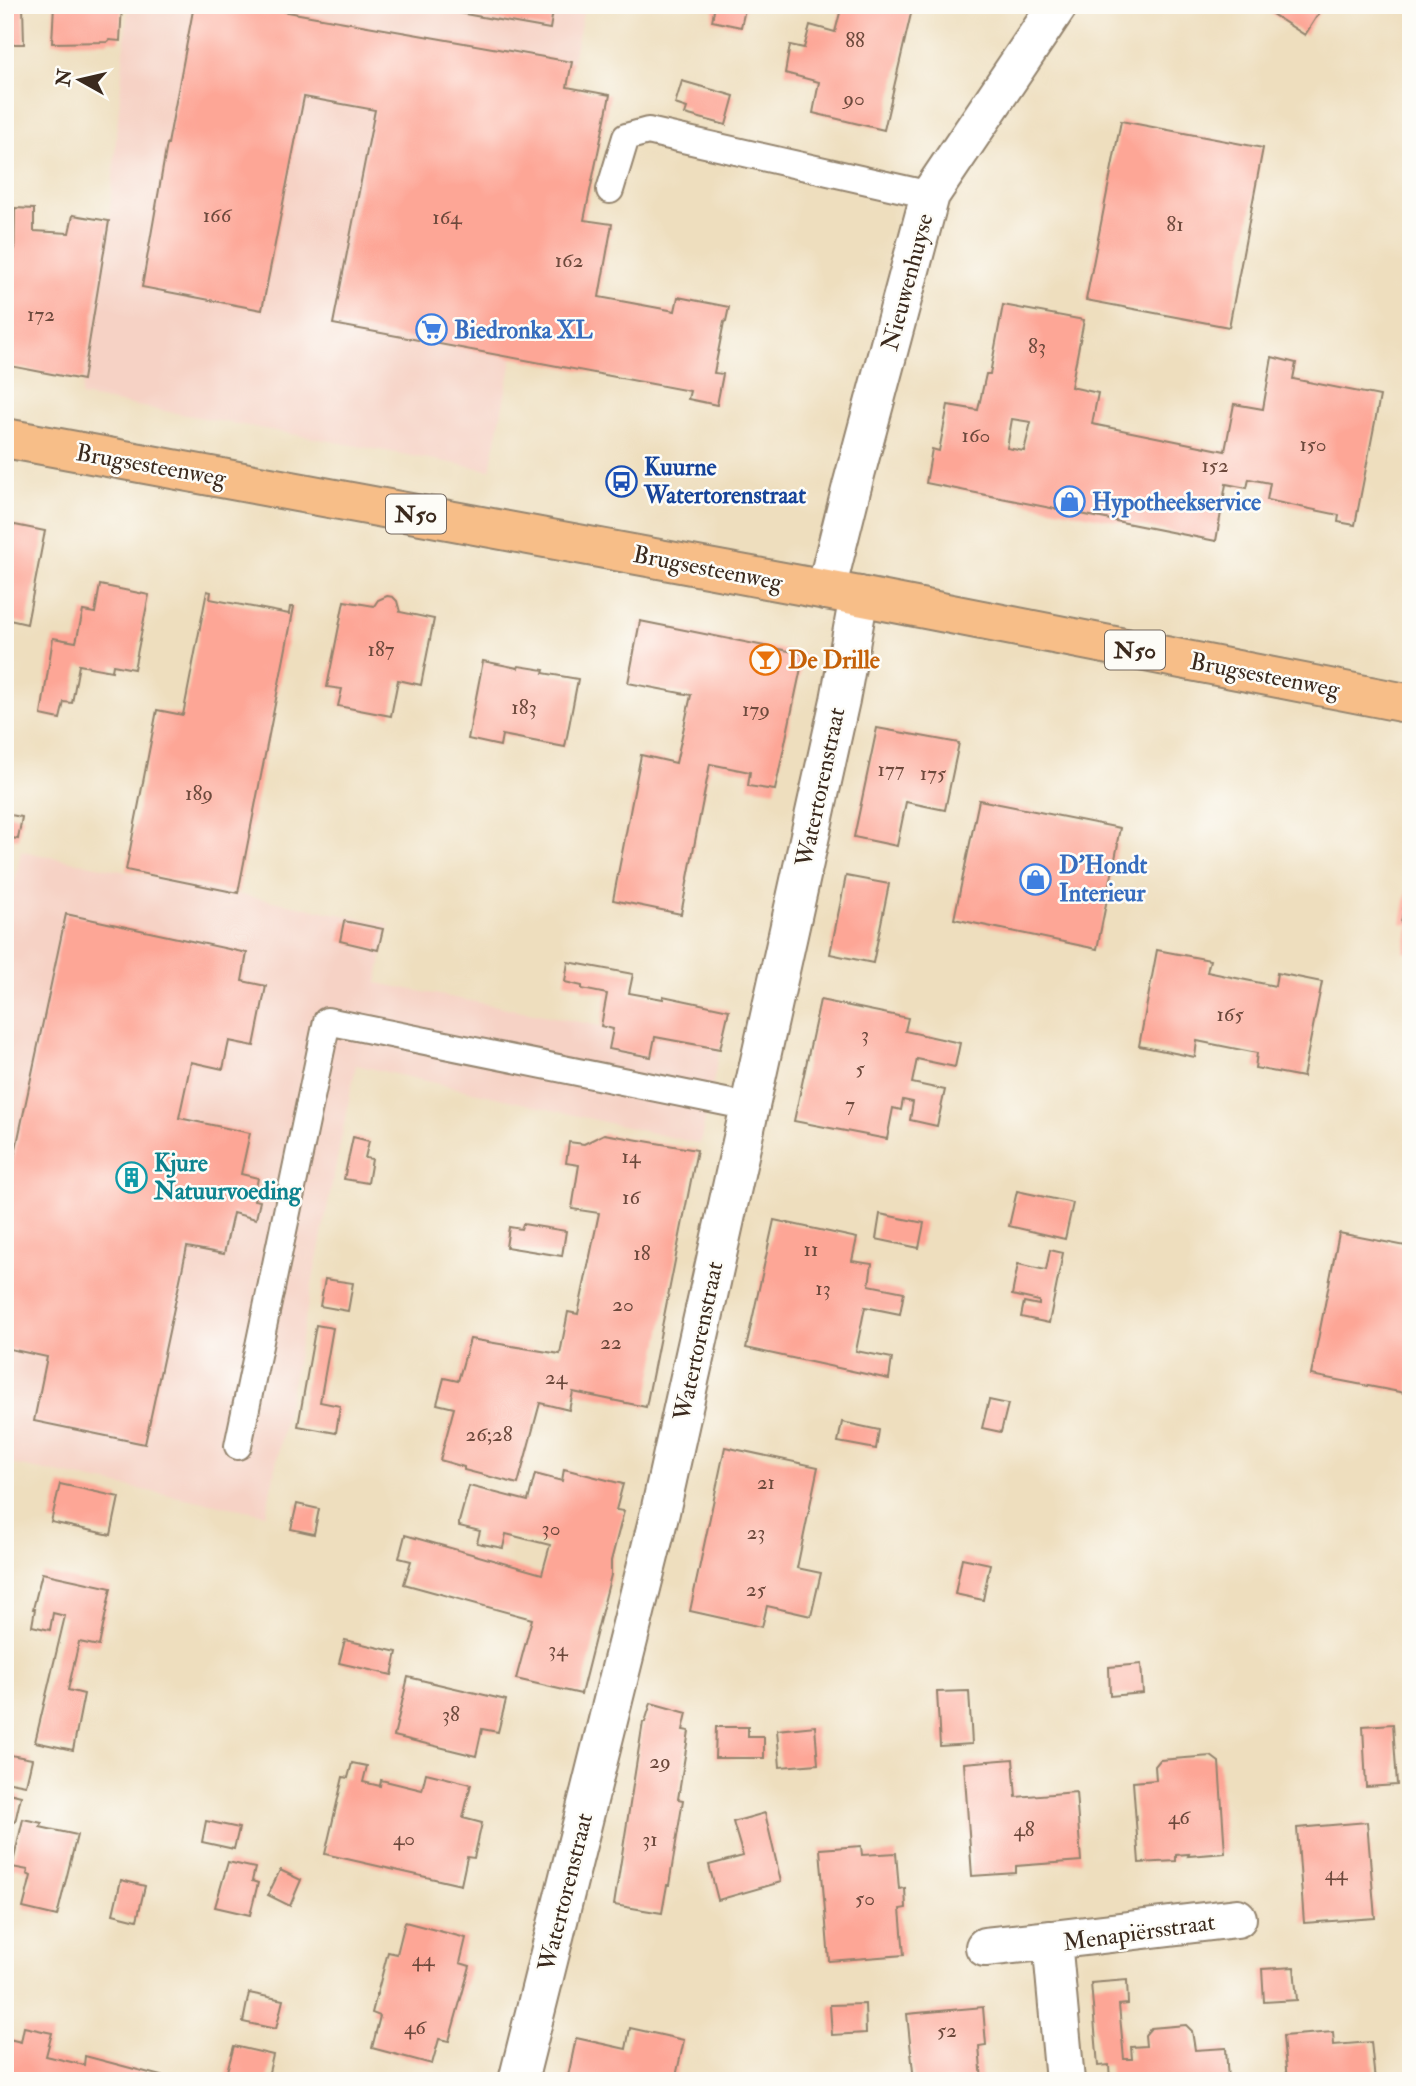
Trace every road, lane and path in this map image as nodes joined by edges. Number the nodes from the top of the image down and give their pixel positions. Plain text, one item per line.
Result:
1 (1058, 5) edge
2 (610, 190) dead end
3 (930, 195) junction
4 (5, 438) edge
5 (843, 593) junction
6 (1411, 704) edge
7 (750, 1107) junction
8 (238, 1446) dead end
9 (1237, 1918) dead end
10 (1052, 1940) junction
11 (985, 1947) dead end
12 (518, 2081) edge
13 (1065, 2081) edge

1 - 3 street, Nieuwenhuyse
2 - 3 lane
3 - 5 street, Nieuwenhuyse
4 - 5 main road, Brugsesteenweg / N50
5 - 6 main road, Brugsesteenweg / N50
5 - 7 street, Watertorenstraat
7 - 8 lane
7 - 12 street, Watertorenstraat
9 - 10 street, Menapiërsstraat
10 - 11 street
10 - 13 street, Menapiërsstraat

